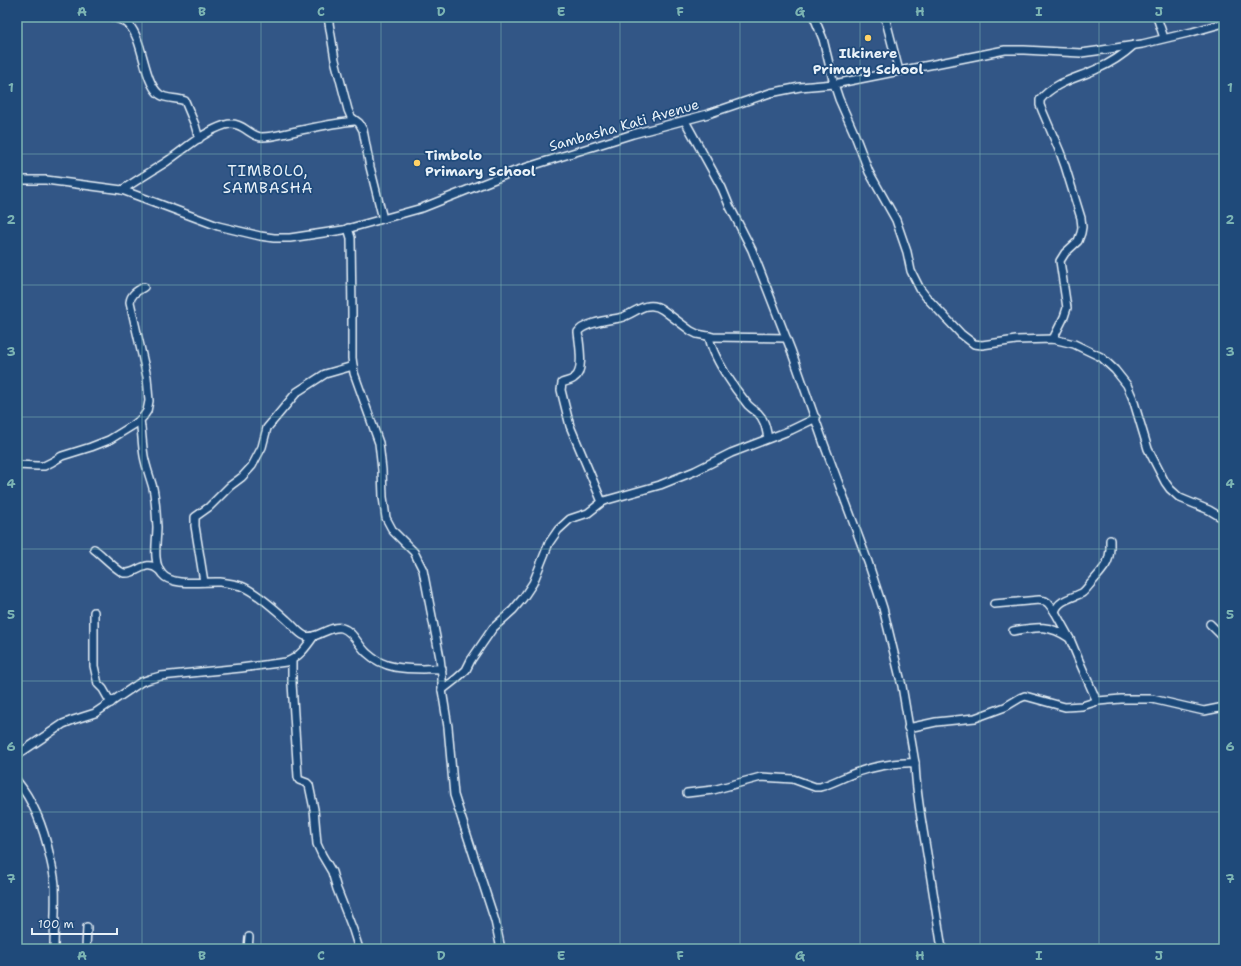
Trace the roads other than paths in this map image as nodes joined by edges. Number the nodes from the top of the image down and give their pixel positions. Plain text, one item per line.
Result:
1 (113, 17) edge
2 (328, 17) edge
3 (814, 17) edge
4 (885, 17) edge
5 (1157, 17) edge
6 (1224, 23) edge
7 (1164, 38) junction
8 (1134, 45) junction
9 (899, 71) junction
10 (834, 84) junction
11 (354, 120) junction
12 (685, 121) junction
13 (199, 139) junction
14 (17, 180) edge
15 (122, 190) junction
16 (383, 220) junction
17 (348, 228) junction
18 (144, 287) dead end
19 (708, 336) junction
20 (786, 338) junction
21 (1053, 339) junction
22 (353, 366) junction
23 (816, 418) junction
24 (140, 420) junction
25 (768, 438) junction
26 (17, 465) edge
27 (602, 502) junction
28 (1222, 514) edge
29 (1110, 540) dead end
30 (94, 548) dead end
31 (159, 570) junction
32 (204, 582) junction
33 (994, 604) dead end
34 (94, 612) dead end
35 (1054, 612) junction
36 (1210, 624) dead end
37 (1013, 632) dead end
38 (314, 636) junction
39 (1224, 638) edge
40 (1070, 640) junction
41 (292, 660) junction
42 (442, 668) junction
43 (442, 690) junction
44 (1098, 701) junction
45 (111, 703) junction
46 (1224, 707) edge
47 (908, 728) junction
48 (17, 755) edge
49 (914, 763) junction
50 (18, 786) edge
51 (687, 793) dead end
52 (87, 927) dead end
53 (249, 937) dead end
54 (54, 949) edge
55 (86, 949) edge
56 (248, 949) edge
57 (359, 949) edge
58 (501, 949) edge
59 (942, 949) edge

1 - 13 street
2 - 11 street
3 - 10 street
4 - 9 street
5 - 7 street
6 - 7 street, Sambasha Kati Avenue
7 - 8 street, Sambasha Kati Avenue
8 - 9 street, Sambasha Kati Avenue
8 - 21 street
9 - 10 street, Sambasha Kati Avenue
10 - 12 street, Sambasha Kati Avenue
10 - 21 street
11 - 13 street
11 - 16 street
12 - 16 street, Sambasha Kati Avenue
12 - 20 street
13 - 15 street
14 - 15 street, Sambasha Kati Avenue
15 - 17 street, Sambasha Kati Avenue
16 - 17 street, Sambasha Kati Avenue
17 - 22 street
18 - 24 street
19 - 20 street
19 - 25 street
19 - 27 street
20 - 23 street
21 - 28 street
22 - 32 street
22 - 42 street
23 - 25 street
23 - 47 street
24 - 26 street
24 - 31 street
25 - 27 street
27 - 43 street
29 - 35 street
30 - 31 street
31 - 32 street
32 - 38 street
33 - 35 street
34 - 45 street
35 - 40 street
36 - 39 street
37 - 40 street
38 - 41 street
38 - 42 street
40 - 44 street
41 - 45 street
41 - 57 street
42 - 43 street
43 - 58 street
44 - 46 street
44 - 47 street
45 - 48 street
47 - 49 street
49 - 51 street
49 - 59 street
50 - 54 street
52 - 55 street
53 - 56 street

